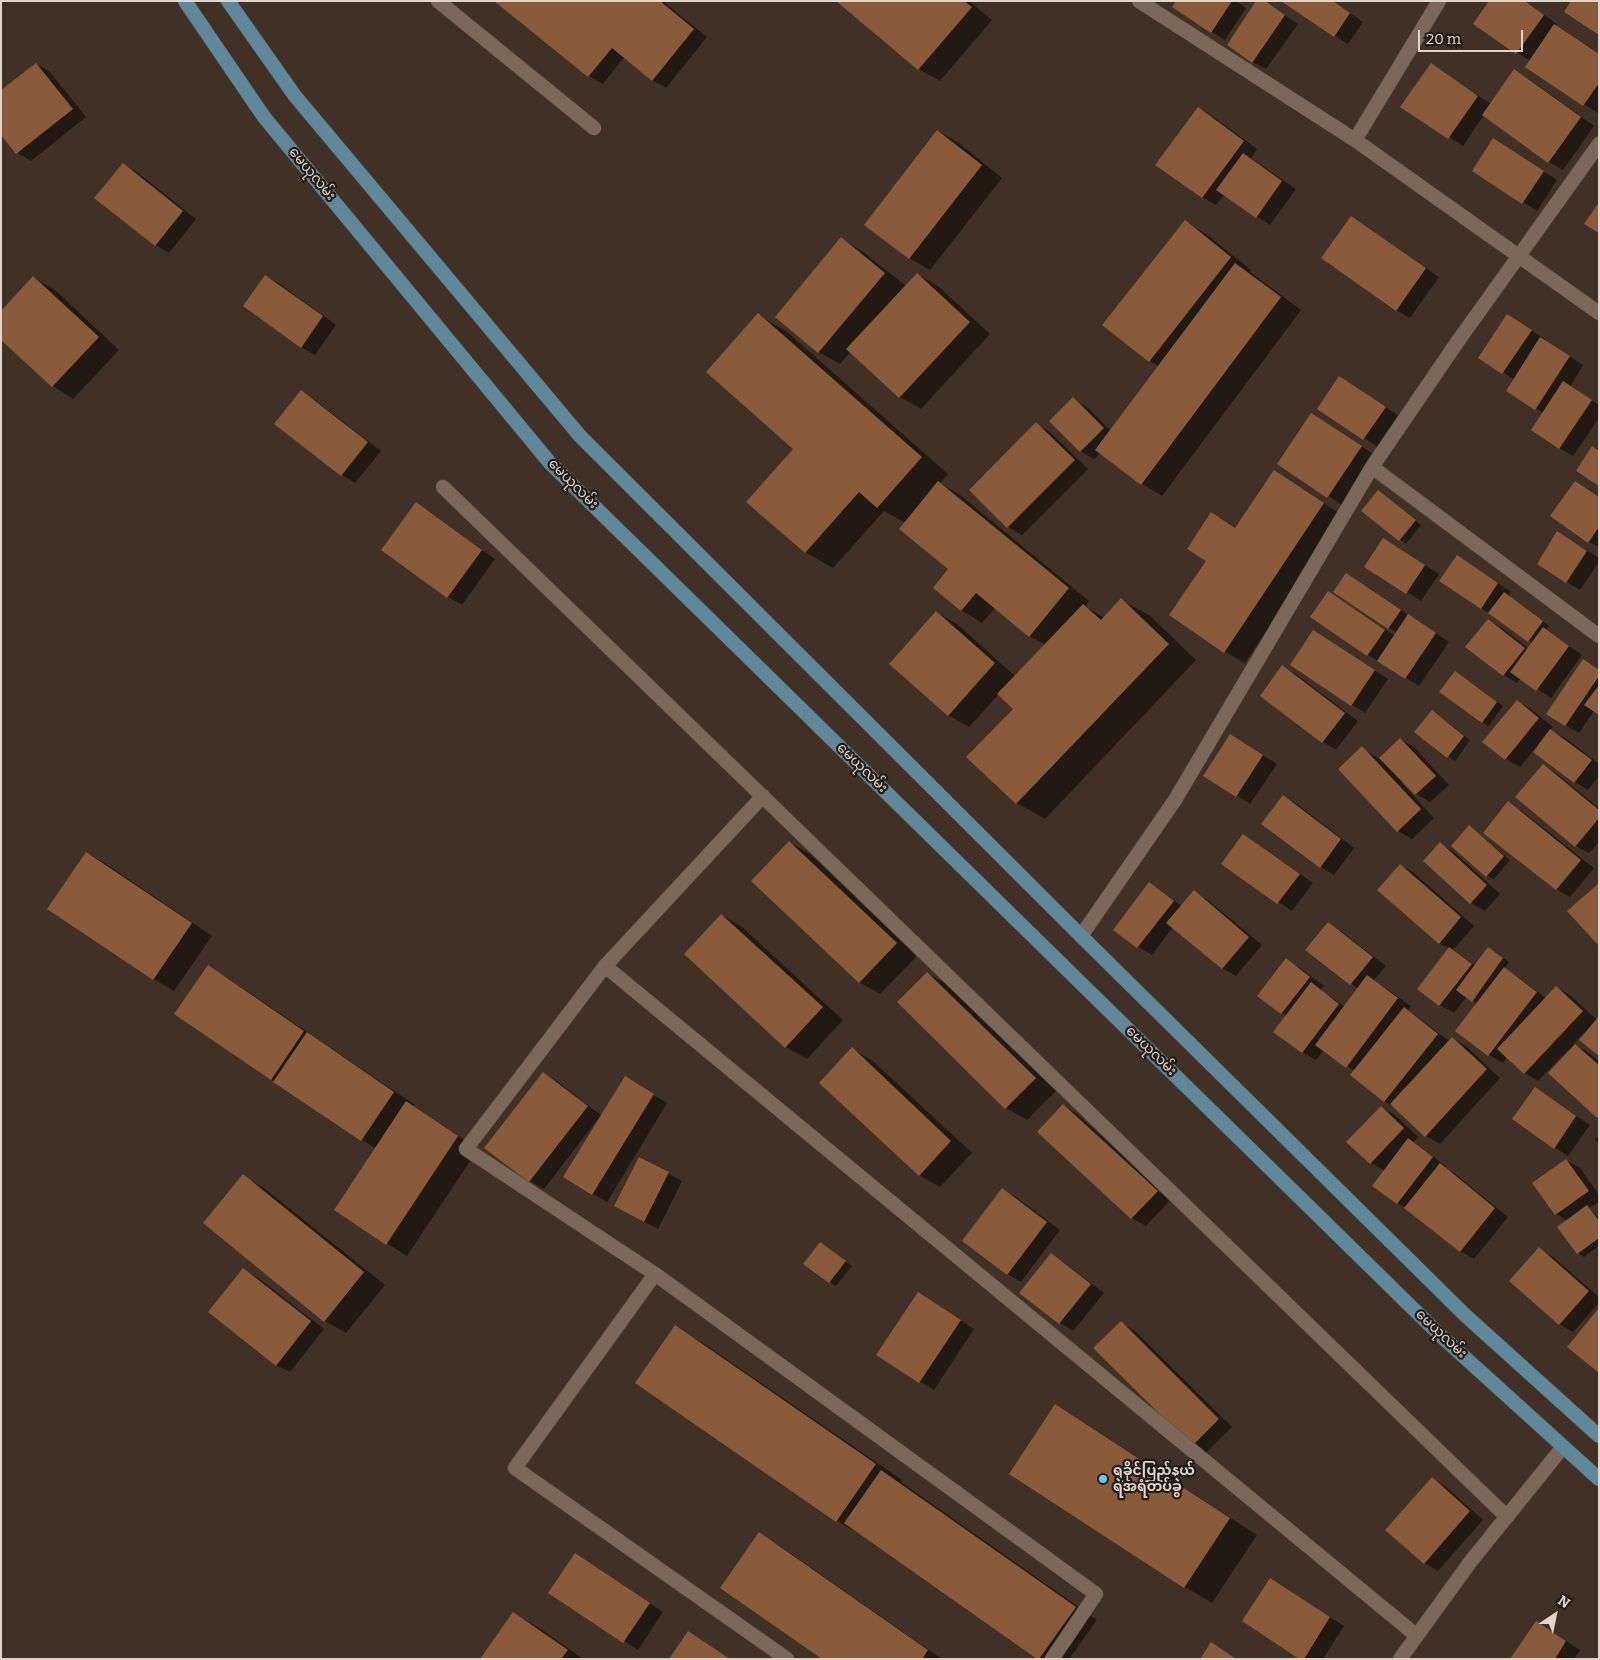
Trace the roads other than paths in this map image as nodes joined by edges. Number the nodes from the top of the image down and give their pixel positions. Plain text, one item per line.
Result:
1 (185, 1) edge
2 (228, 1) edge
3 (438, 1) edge
4 (1139, 1) edge
5 (1439, 1) edge
6 (594, 128) dead end
7 (1354, 140) junction
8 (1599, 144) edge
9 (1519, 256) junction
10 (1599, 313) edge
11 (1372, 467) junction
12 (443, 487) dead end
13 (1599, 636) edge
14 (763, 796) junction
15 (1081, 936) junction
16 (605, 966) junction
17 (655, 1274) junction
18 (1599, 1436) edge
19 (1563, 1447) junction
20 (1599, 1479) edge
21 (1507, 1517) junction
22 (1417, 1636) junction
23 (787, 1659) edge
24 (1052, 1659) edge
25 (1400, 1659) edge

1 - 19 main road, မေယုလမ်း
2 - 15 main road
3 - 6 street
4 - 7 street
5 - 7 street
7 - 9 street
8 - 9 street
9 - 10 street
9 - 11 street
11 - 13 street
11 - 15 street
12 - 14 street
14 - 16 street
14 - 21 street
15 - 18 main road
16 - 17 street
16 - 22 street
17 - 23 street
17 - 24 street
19 - 20 main road, မေယုလမ်း
19 - 21 street
21 - 22 street
22 - 25 street

